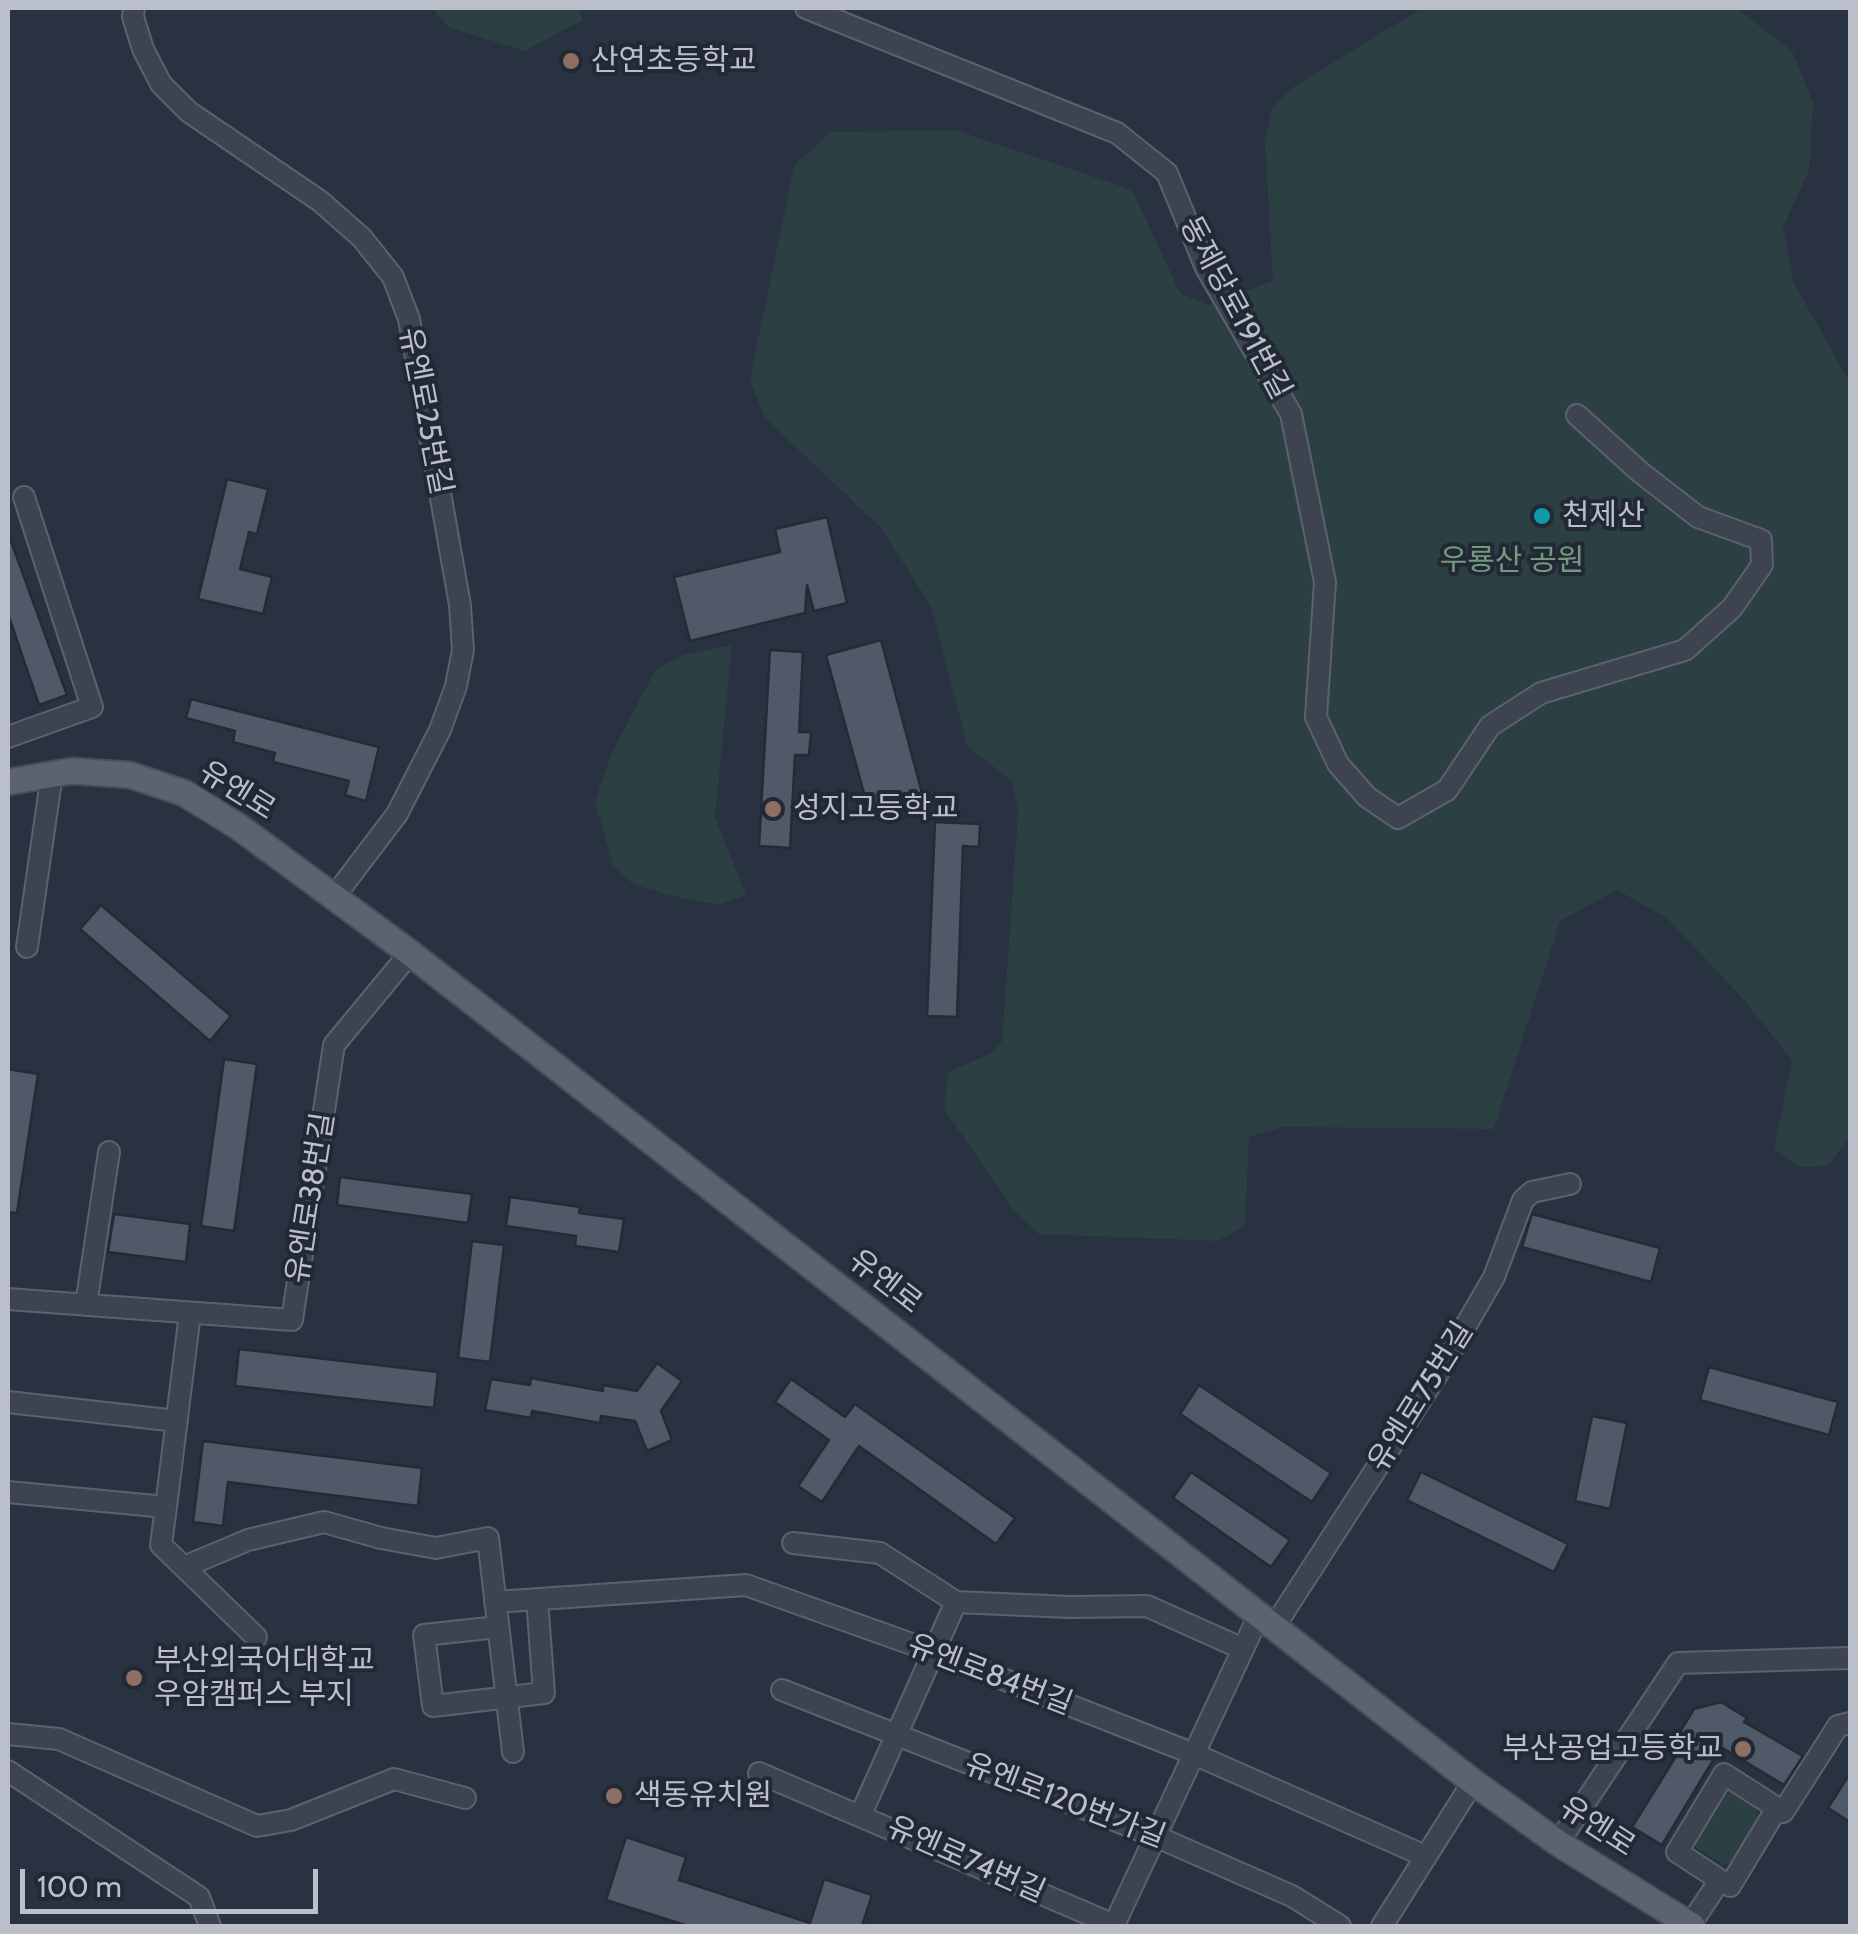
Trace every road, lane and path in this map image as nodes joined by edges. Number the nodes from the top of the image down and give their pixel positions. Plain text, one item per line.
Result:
1 (134, 8) edge
2 (806, 8) edge
3 (1577, 414) dead end
4 (24, 497) dead end
5 (8, 737) edge
6 (52, 774) junction
7 (8, 782) edge
8 (334, 896) junction
9 (28, 947) dead end
10 (410, 953) junction
11 (109, 1152) dead end
12 (1570, 1184) dead end
13 (8, 1298) edge
14 (86, 1305) junction
15 (190, 1314) junction
16 (8, 1402) edge
17 (176, 1421) junction
18 (8, 1492) edge
19 (166, 1507) junction
20 (793, 1543) dead end
21 (184, 1567) junction
22 (537, 1599) junction
23 (495, 1602) junction
24 (956, 1602) junction
25 (1266, 1621) junction
26 (498, 1627) junction
27 (256, 1636) dead end
28 (1243, 1649) junction
29 (934, 1652) junction
30 (1850, 1658) edge
31 (782, 1690) dead end
32 (507, 1698) junction
33 (1850, 1724) edge
34 (8, 1734) edge
35 (896, 1735) junction
36 (512, 1752) dead end
37 (1194, 1754) junction
38 (8, 1771) edge
39 (759, 1772) dead end
40 (1473, 1782) junction
41 (465, 1798) dead end
42 (1778, 1808) junction
43 (861, 1814) junction
44 (1156, 1836) junction
45 (1558, 1842) junction
46 (1425, 1856) junction
47 (1720, 1880) junction
48 (210, 1926) edge
49 (1340, 1926) edge
50 (1382, 1926) edge
51 (1691, 1926) edge

1 - 8 street, 유엔로25번길
2 - 3 street, 동제당로191번길
4 - 5 street
6 - 7 main road, 유엔로
6 - 8 main road, 유엔로
6 - 9 street
8 - 10 main road, 유엔로
10 - 15 street, 유엔로38번길
10 - 25 main road, 유엔로
11 - 14 street
12 - 25 street, 유엔로75번길
13 - 14 street
14 - 15 street
15 - 17 street
16 - 17 street
17 - 19 street
18 - 19 street
19 - 21 street
20 - 24 street
21 - 23 street
21 - 27 street
22 - 23 street, 유엔로84번길
22 - 29 street, 유엔로84번길
22 - 32 street
23 - 26 street
24 - 28 street
24 - 29 street
25 - 28 street, 유엔로74번길
25 - 40 main road, 유엔로
26 - 32 street
26 - 32 street
28 - 37 street, 유엔로74번길
29 - 35 street
29 - 37 street, 유엔로84번길
30 - 45 street
31 - 35 street, 유엔로120번가길
32 - 36 street
33 - 42 street
34 - 41 street
35 - 43 street
35 - 44 street, 유엔로120번가길
37 - 44 street, 유엔로74번길
37 - 46 street, 유엔로84번길
38 - 48 street
39 - 43 street, 유엔로74번길
40 - 45 main road, 유엔로
40 - 46 street
42 - 47 street
42 - 47 street
43 - 44 street, 유엔로74번길
44 - 49 street, 유엔로120번가길
45 - 51 main road, 유엔로
46 - 50 street
47 - 51 street

